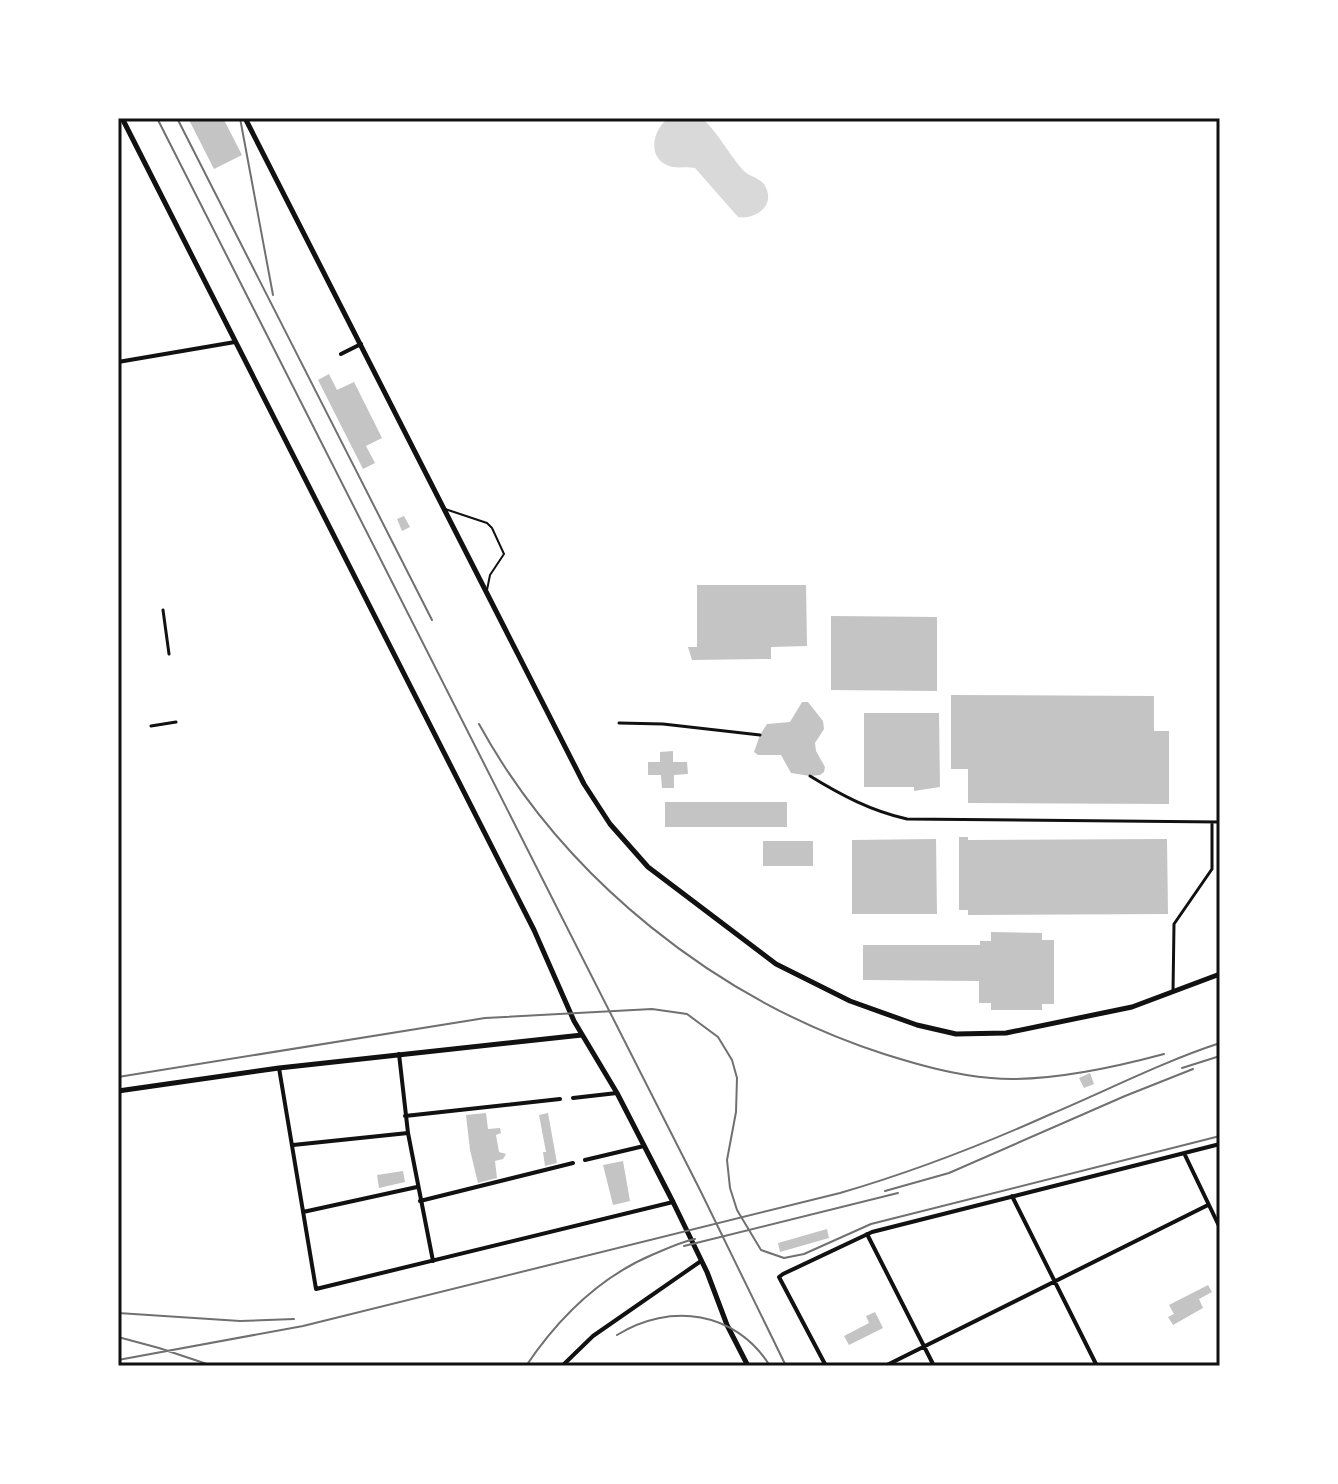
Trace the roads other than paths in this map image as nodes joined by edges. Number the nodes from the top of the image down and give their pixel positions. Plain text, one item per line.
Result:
1 (122, 118) edge
2 (245, 118) edge
3 (235, 342) junction
4 (361, 344) junction
5 (341, 354) dead end
6 (118, 362) edge
7 (444, 508) junction
8 (486, 592) junction
9 (163, 610) dead end
10 (169, 654) dead end
11 (176, 722) dead end
12 (619, 723) dead end
13 (151, 726) dead end
14 (760, 735) dead end
15 (810, 776) dead end
16 (1212, 822) junction
17 (1220, 822) edge
18 (1220, 974) edge
19 (1173, 992) junction
20 (582, 1035) junction
21 (399, 1054) junction
22 (279, 1068) junction
23 (118, 1091) edge
24 (617, 1093) junction
25 (573, 1098) dead end
26 (559, 1099) dead end
27 (405, 1116) junction
28 (408, 1133) junction
29 (1220, 1144) edge
30 (293, 1145) junction
31 (644, 1146) junction
32 (1184, 1153) junction
33 (585, 1160) dead end
34 (573, 1163) dead end
35 (417, 1187) junction
36 (1012, 1196) junction
37 (420, 1201) junction
38 (673, 1202) junction
39 (1208, 1205) junction
40 (303, 1212) junction
41 (1220, 1228) edge
42 (867, 1234) junction
43 (433, 1261) junction
44 (701, 1261) junction
45 (1054, 1282) junction
46 (924, 1347) junction
47 (562, 1366) edge
48 (748, 1366) edge
49 (826, 1366) edge
50 (885, 1366) edge
51 (934, 1366) edge
52 (1097, 1366) edge

1 - 3 street
2 - 4 street
3 - 6 street
3 - 20 street
4 - 5 street
4 - 7 street
7 - 8 street
7 - 8 lane
8 - 19 street
9 - 10 street
11 - 13 street
12 - 14 street
15 - 16 street
16 - 17 street
16 - 19 street
18 - 19 street
20 - 21 street
20 - 24 street
21 - 22 street
21 - 27 street
22 - 23 street
22 - 30 street
24 - 25 street
24 - 31 street
26 - 27 street
27 - 28 street
28 - 30 street
28 - 35 street
29 - 32 street
30 - 40 street
31 - 33 street
31 - 38 street
32 - 36 street
32 - 39 street
34 - 37 street
35 - 37 street
35 - 40 street
36 - 42 street
36 - 45 street
37 - 43 street
38 - 43 street
38 - 44 street
39 - 41 street
39 - 45 street
40 - 43 street
42 - 46 street
42 - 49 street
44 - 47 street
44 - 48 street
45 - 46 street
45 - 52 street
46 - 50 street
46 - 51 street

